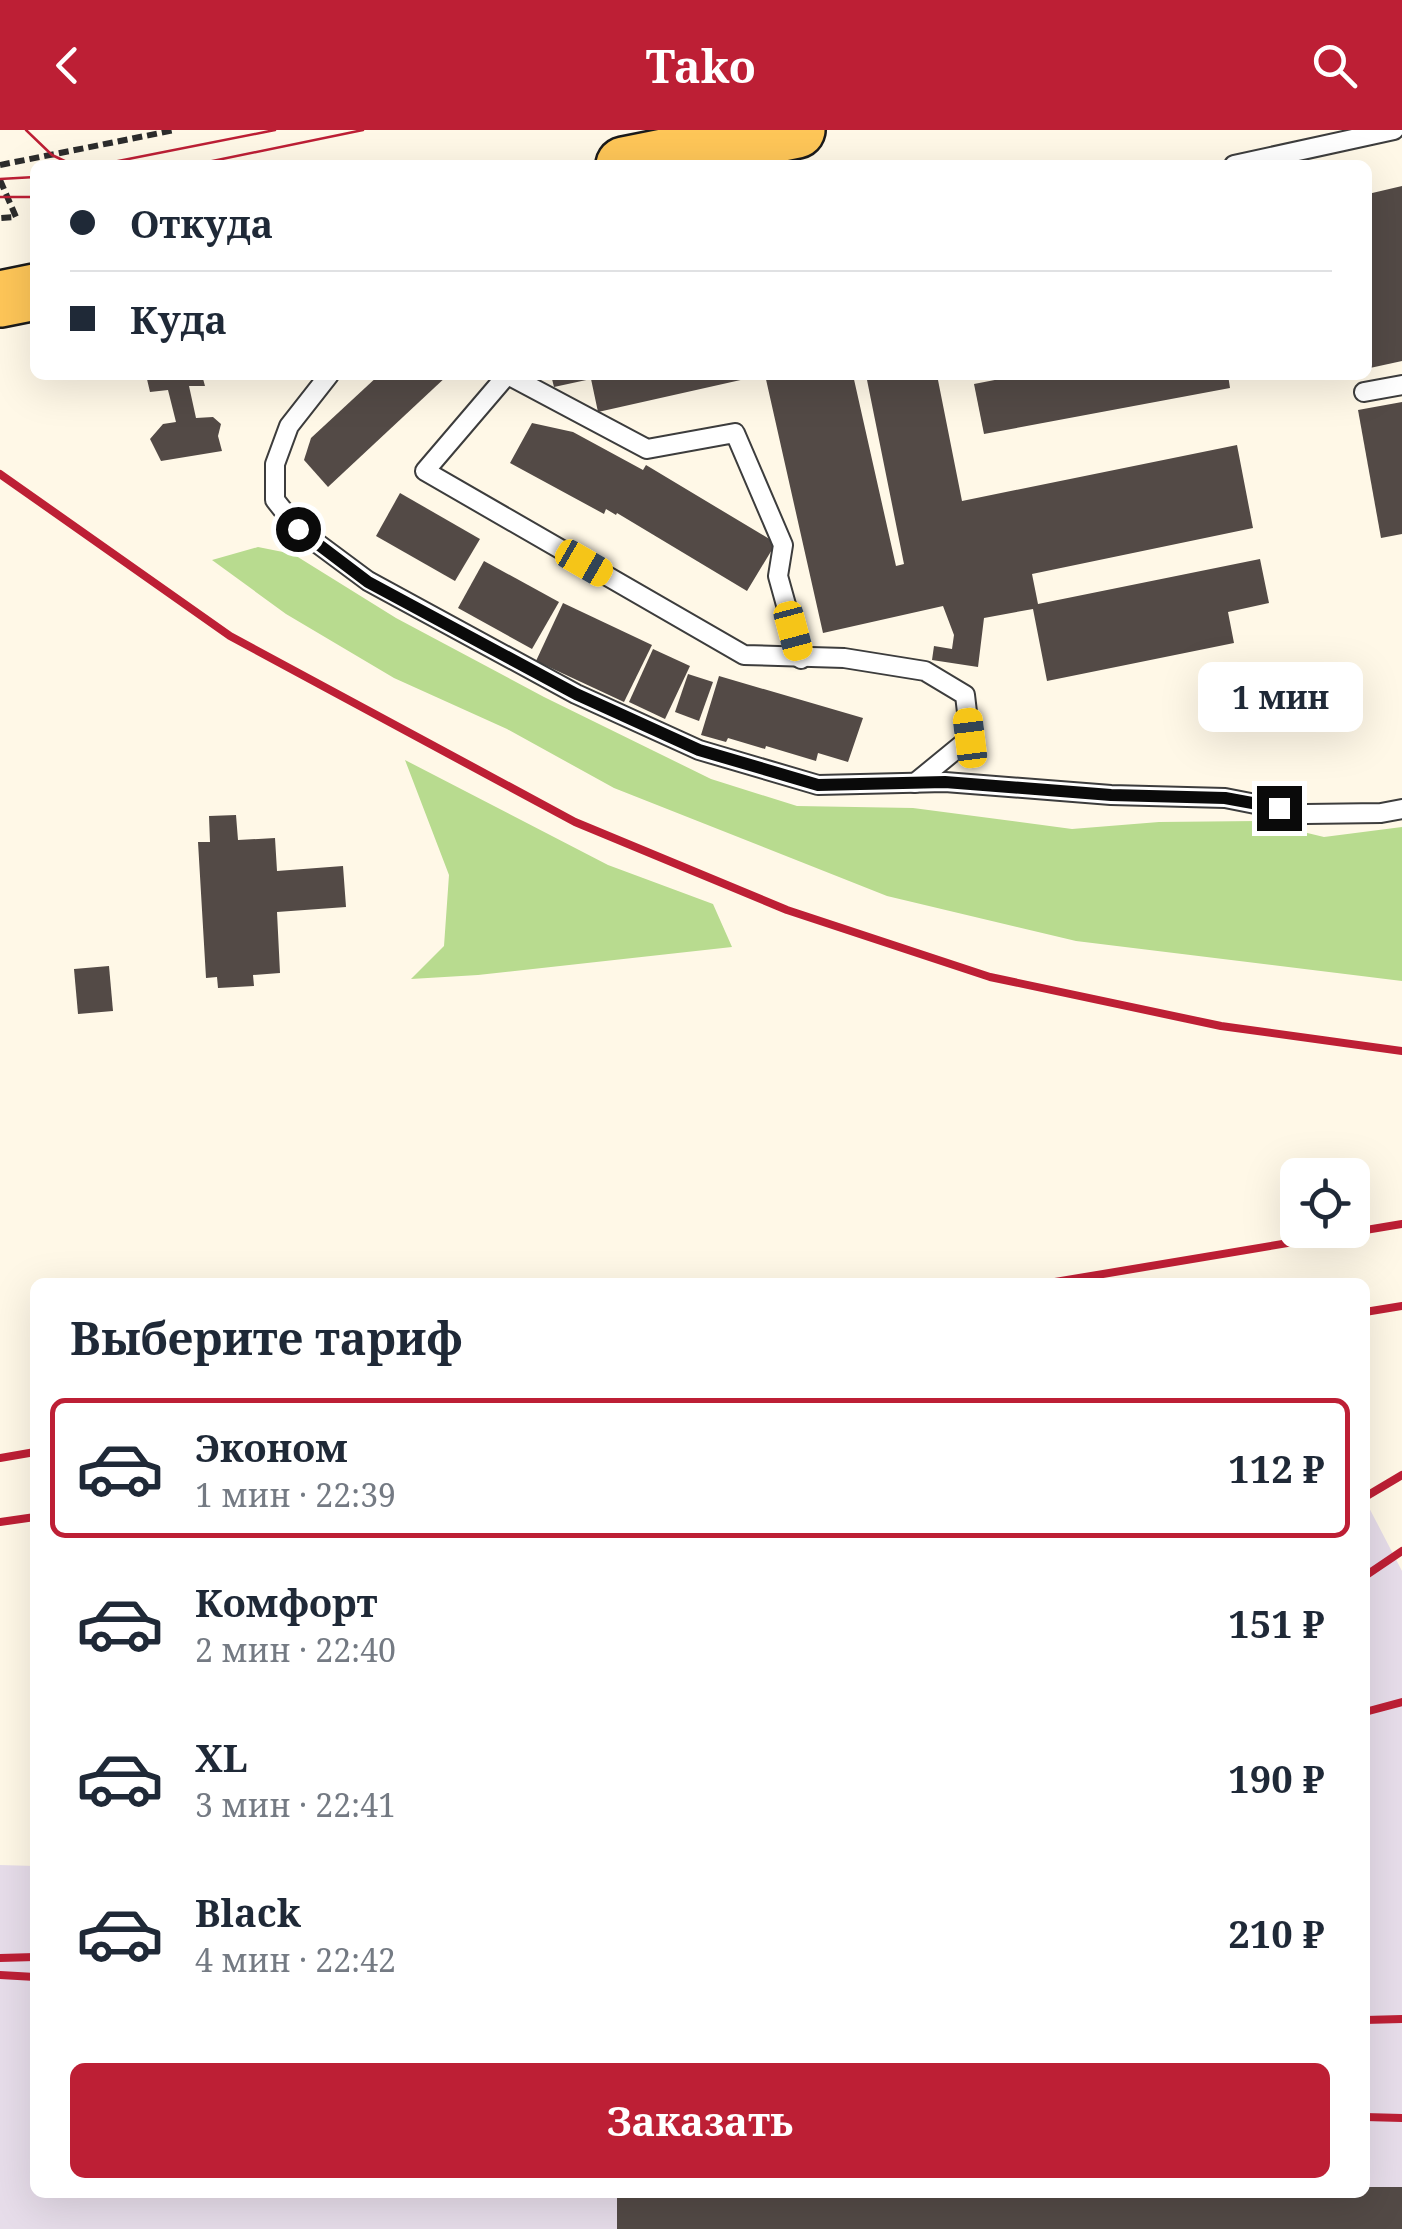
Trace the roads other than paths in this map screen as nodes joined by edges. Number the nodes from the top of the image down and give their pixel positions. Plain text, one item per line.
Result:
1 (797, 130) edge
2 (1394, 130) edge
3 (649, 160) edge
4 (1257, 160) edge
5 (30, 293) edge
6 (0, 299) edge
7 (326, 380) edge
8 (504, 380) edge
9 (517, 380) edge
10 (1402, 385) edge
11 (1364, 392) dead end
12 (801, 659) junction
13 (915, 783) junction
14 (1402, 808) edge

1 - 3 main road
2 - 4 lane
5 - 6 main road
7 - 13 lane
8 - 12 lane
9 - 12 lane
10 - 11 lane
12 - 13 lane
13 - 14 lane

